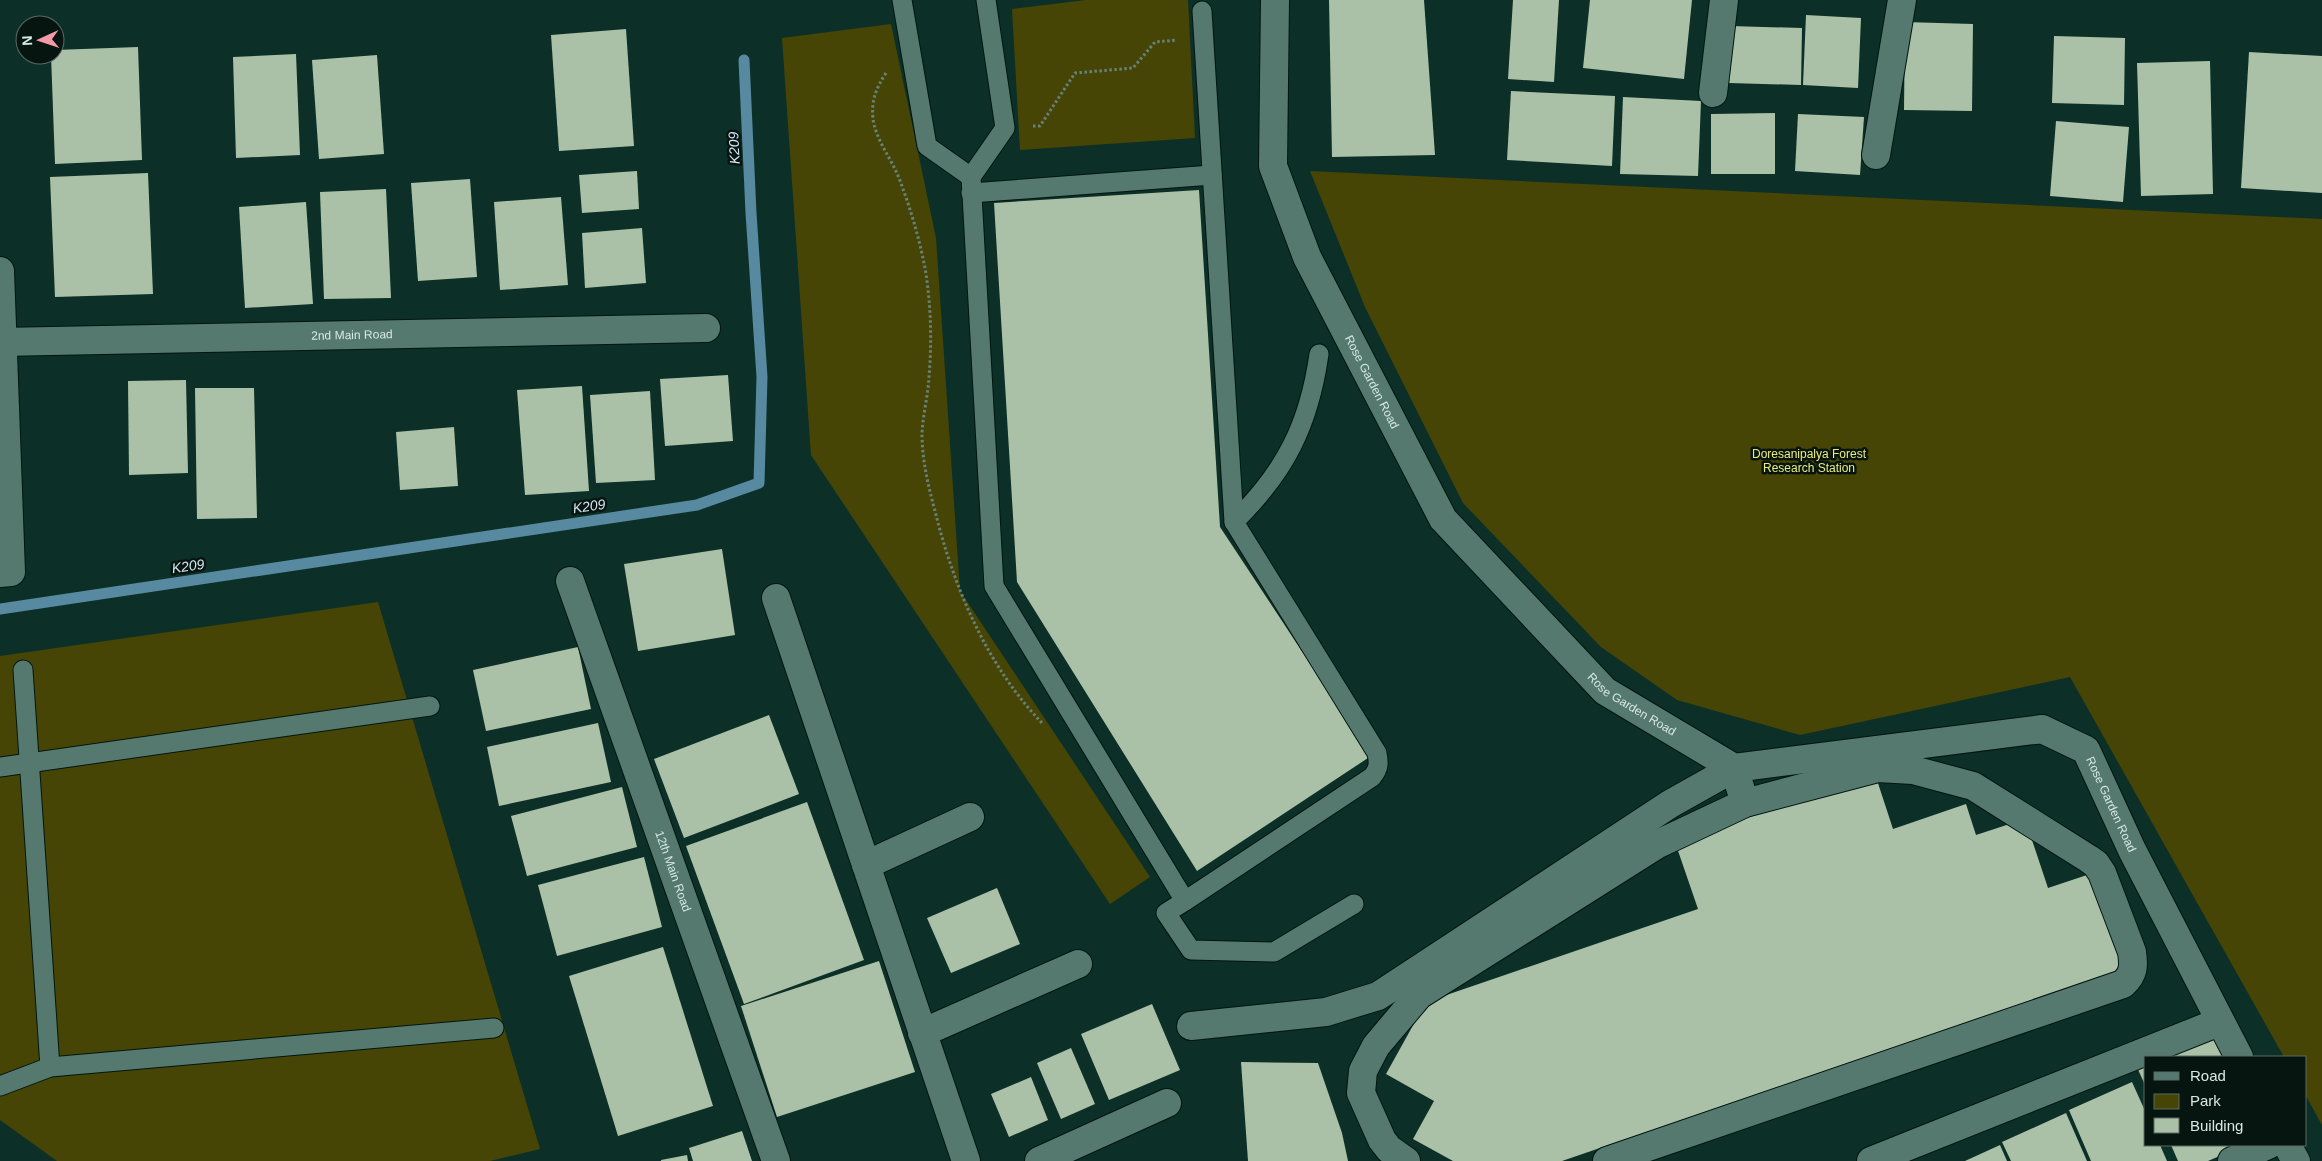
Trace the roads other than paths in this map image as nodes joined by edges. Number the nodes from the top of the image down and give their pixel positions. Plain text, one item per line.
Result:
1 (902, 0) edge
2 (986, 0) edge
3 (1276, 0) edge
4 (1724, 0) edge
5 (1902, 0) edge
6 (1202, 11) dead end
7 (1713, 93) dead end
8 (1876, 156) dead end
9 (1212, 174) junction
10 (971, 185) junction
11 (0, 270) edge
12 (706, 328) dead end
13 (1, 342) edge
14 (1319, 354) dead end
15 (1234, 522) junction
16 (0, 572) edge
17 (570, 581) dead end
18 (776, 598) dead end
19 (23, 670) dead end
20 (430, 706) dead end
21 (30, 763) junction
22 (0, 767) edge
23 (1734, 768) junction
24 (1745, 803) junction
25 (970, 817) dead end
26 (866, 866) junction
27 (1185, 901) junction
28 (1354, 904) dead end
29 (1078, 964) dead end
30 (2219, 1022) junction
31 (1191, 1026) dead end
32 (494, 1028) dead end
33 (922, 1033) junction
34 (2238, 1056) edge
35 (50, 1067) junction
36 (0, 1086) edge
37 (1167, 1103) dead end
38 (2266, 1146) edge
39 (2288, 1146) edge
40 (776, 1161) edge
41 (966, 1161) edge
42 (1039, 1161) edge
43 (1406, 1161) edge
44 (1607, 1161) edge
45 (1871, 1161) edge
46 (2232, 1161) edge
47 (2296, 1161) edge

1 - 10 lane
2 - 10 lane
3 - 23 street, Rose Garden Road
4 - 7 street
5 - 8 street
6 - 9 lane
9 - 10 lane
9 - 15 lane
10 - 27 lane
11 - 13 street
12 - 13 street, 2nd Main Road
13 - 16 street
14 - 15 lane
15 - 27 lane
17 - 40 street, 12th Main Road
18 - 26 street
19 - 21 lane
20 - 21 lane
21 - 22 lane
21 - 35 lane
23 - 24 street
23 - 30 street, Rose Garden Road
23 - 31 street
24 - 43 street
24 - 44 street
25 - 26 street
26 - 33 street
27 - 28 lane
29 - 33 street
30 - 34 street, Rose Garden Road
30 - 45 street
32 - 35 lane
33 - 41 street
35 - 36 lane
37 - 42 street
38 - 46 street
39 - 47 street

